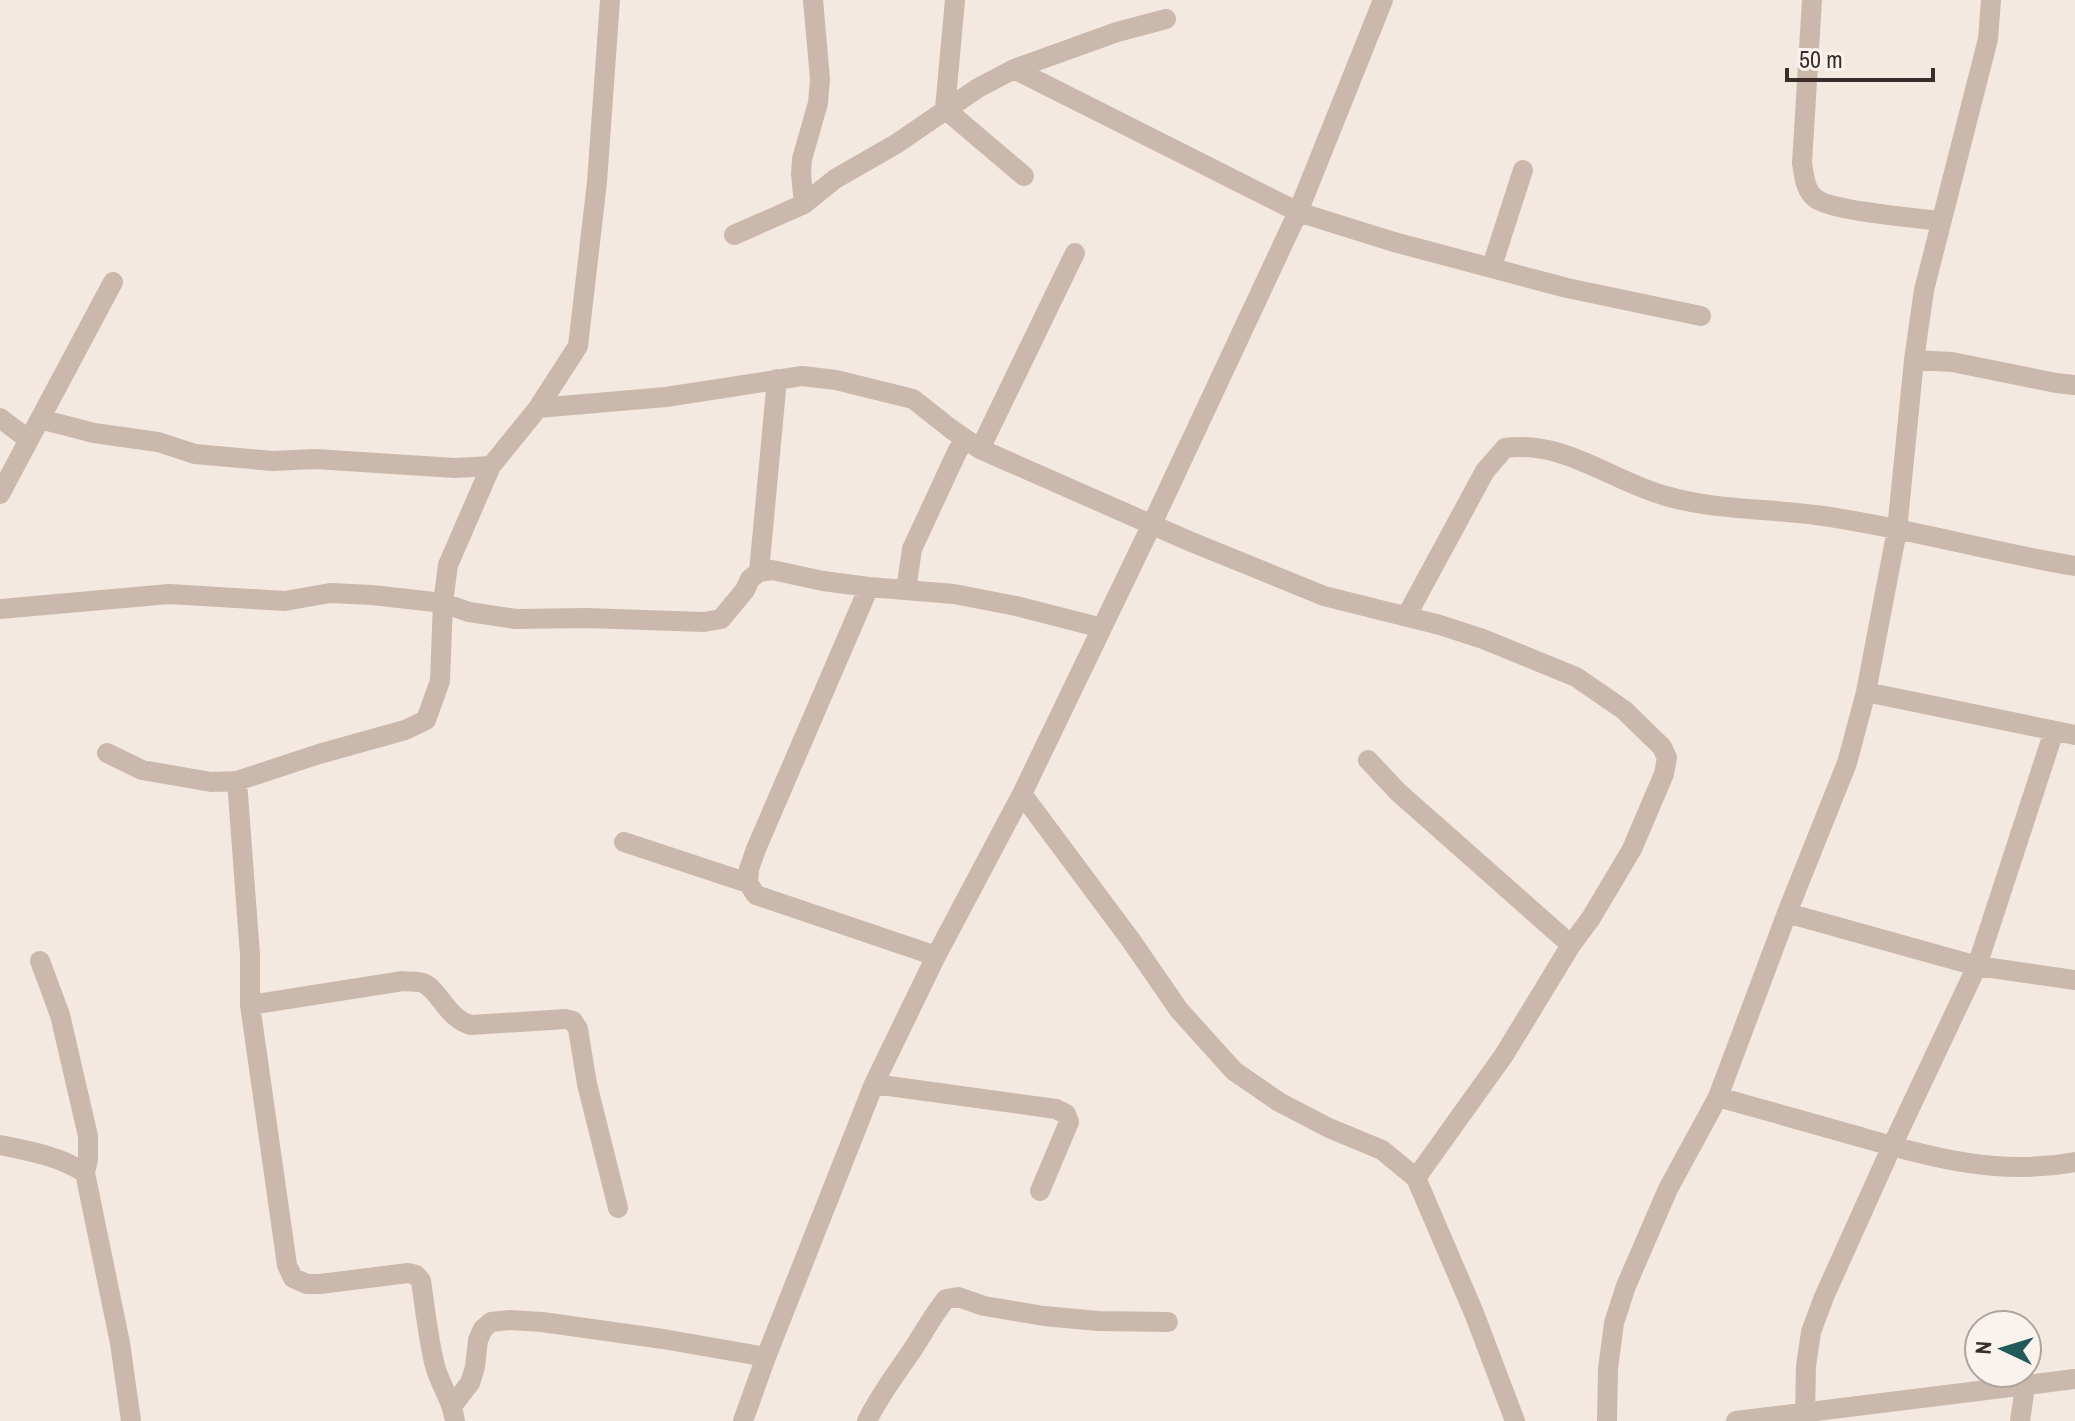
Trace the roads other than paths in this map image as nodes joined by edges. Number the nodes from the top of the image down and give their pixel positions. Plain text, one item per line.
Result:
1 (610, 0) edge
2 (813, 0) edge
3 (955, 0) edge
4 (1383, 0) edge
5 (1812, 0) edge
6 (1991, 0) edge
7 (1166, 19) dead end
8 (1014, 69) junction
9 (945, 109) junction
10 (1523, 170) dead end
11 (1024, 176) dead end
12 (804, 204) junction
13 (1298, 212) junction
14 (1941, 221) junction
15 (734, 235) dead end
16 (1075, 253) dead end
17 (1492, 266) junction
18 (113, 282) dead end
19 (1701, 316) dead end
20 (1914, 360) junction
21 (777, 379) junction
22 (2075, 385) edge
23 (538, 408) junction
24 (0, 418) edge
25 (40, 419) junction
26 (29, 440) junction
27 (972, 444) junction
28 (491, 466) junction
29 (0, 494) edge
30 (1152, 524) junction
31 (1897, 530) junction
32 (2075, 566) edge
33 (759, 572) junction
34 (869, 587) junction
35 (906, 590) junction
36 (443, 603) junction
37 (0, 609) edge
38 (1407, 615) junction
39 (1102, 628) junction
40 (1866, 692) junction
41 (2054, 731) junction
42 (2075, 735) edge
43 (107, 753) dead end
44 (1368, 760) dead end
45 (237, 781) junction
46 (1022, 794) junction
47 (624, 842) dead end
48 (748, 883) junction
49 (1787, 913) junction
50 (1571, 945) junction
51 (936, 956) junction
52 (40, 961) dead end
53 (1977, 966) junction
54 (2075, 980) edge
55 (250, 1005) junction
56 (874, 1084) junction
57 (1718, 1097) junction
58 (0, 1145) edge
59 (1892, 1146) junction
60 (2075, 1162) edge
61 (85, 1173) junction
62 (1416, 1178) junction
63 (1040, 1191) dead end
64 (618, 1208) dead end
65 (1168, 1322) dead end
66 (766, 1357) junction
67 (2075, 1379) edge
68 (2043, 1384) edge
69 (2009, 1389) edge
70 (2025, 1389) edge
71 (454, 1413) edge
72 (1794, 1416) edge
73 (131, 1421) edge
74 (743, 1421) edge
75 (867, 1421) edge
76 (1515, 1421) edge
77 (1607, 1421) edge
78 (1736, 1421) edge
79 (2020, 1421) edge

1 - 23 street
2 - 12 street
3 - 9 street
4 - 13 street
5 - 14 street
6 - 14 street
7 - 8 street
8 - 9 street
8 - 13 street
9 - 11 street
9 - 12 street
10 - 17 street
12 - 15 street
13 - 17 street
13 - 30 street
14 - 20 street
16 - 27 street
17 - 19 street
18 - 25 street
20 - 22 street
20 - 31 street
21 - 23 street
21 - 27 street
21 - 33 street
23 - 28 street
24 - 26 street
25 - 26 street
25 - 28 street
26 - 29 street
27 - 30 street
27 - 35 street
28 - 36 street
30 - 38 street
30 - 39 street
31 - 32 street
31 - 38 street
31 - 40 street
33 - 34 street
33 - 36 street
34 - 35 street
34 - 48 street
35 - 39 street
36 - 37 street
36 - 45 street
38 - 50 street
39 - 46 street
40 - 41 street
40 - 49 street
41 - 42 street
41 - 53 street
43 - 45 street
44 - 50 street
45 - 55 street
46 - 51 street
46 - 62 street
47 - 48 street
48 - 51 street
49 - 53 street
49 - 57 street
50 - 62 street
51 - 56 street
52 - 61 street
53 - 54 street
53 - 59 street
55 - 64 street
55 - 71 street
56 - 63 street
56 - 66 street
57 - 59 street
57 - 77 street
58 - 61 street
59 - 60 street
59 - 72 street
61 - 73 street
62 - 76 street
65 - 75 street
66 - 71 street
66 - 74 street
67 - 68 street
69 - 72 street
70 - 79 street
72 - 78 street

